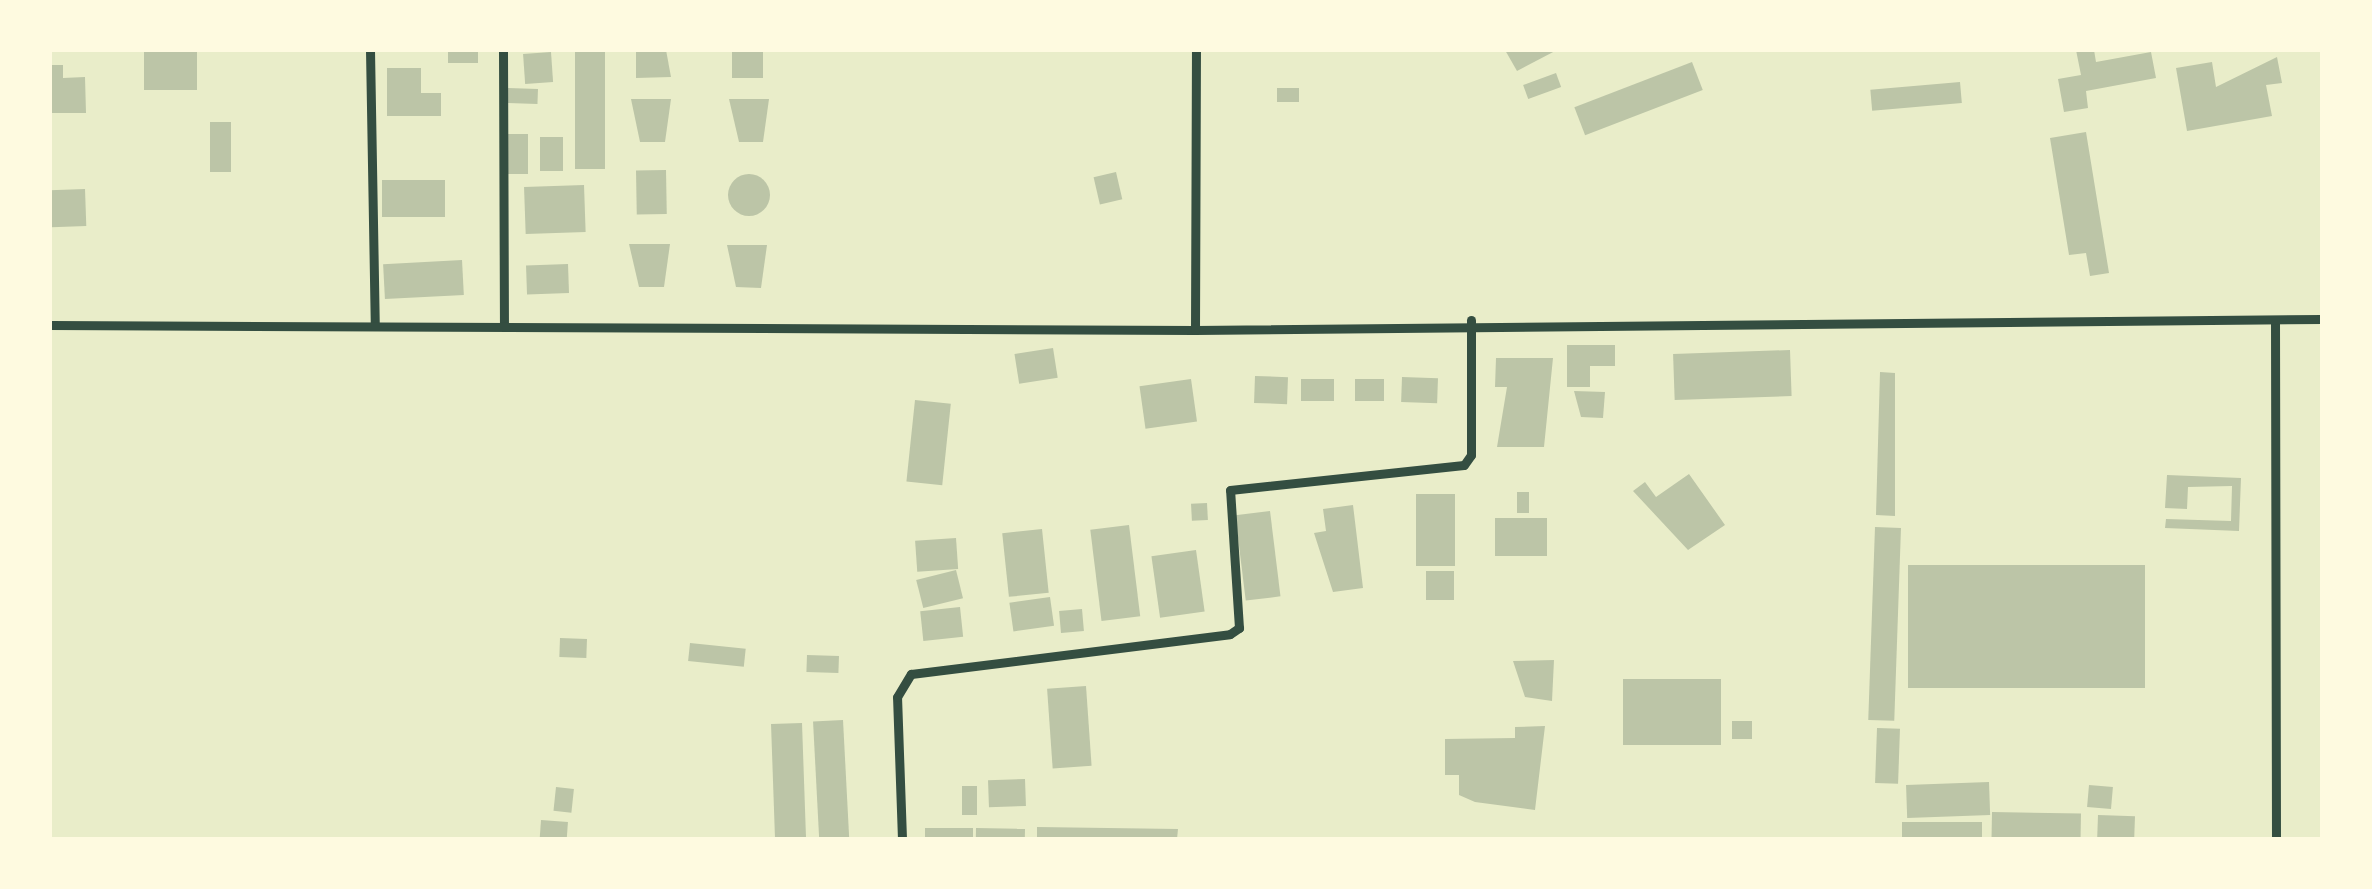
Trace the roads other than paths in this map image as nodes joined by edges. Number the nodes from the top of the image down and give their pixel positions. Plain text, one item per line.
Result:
1 (370, 50) edge
2 (503, 50) edge
3 (1196, 50) edge
4 (2322, 319) edge
5 (1471, 320) junction
6 (2275, 320) junction
7 (50, 325) edge
8 (504, 325) junction
9 (376, 326) junction
10 (1195, 330) junction
11 (902, 839) edge
12 (2276, 839) edge

1 - 9 street
2 - 8 street
3 - 10 street
4 - 6 street
5 - 6 street
5 - 10 street
5 - 11 street
6 - 12 street
7 - 9 street
8 - 9 street
8 - 10 street

